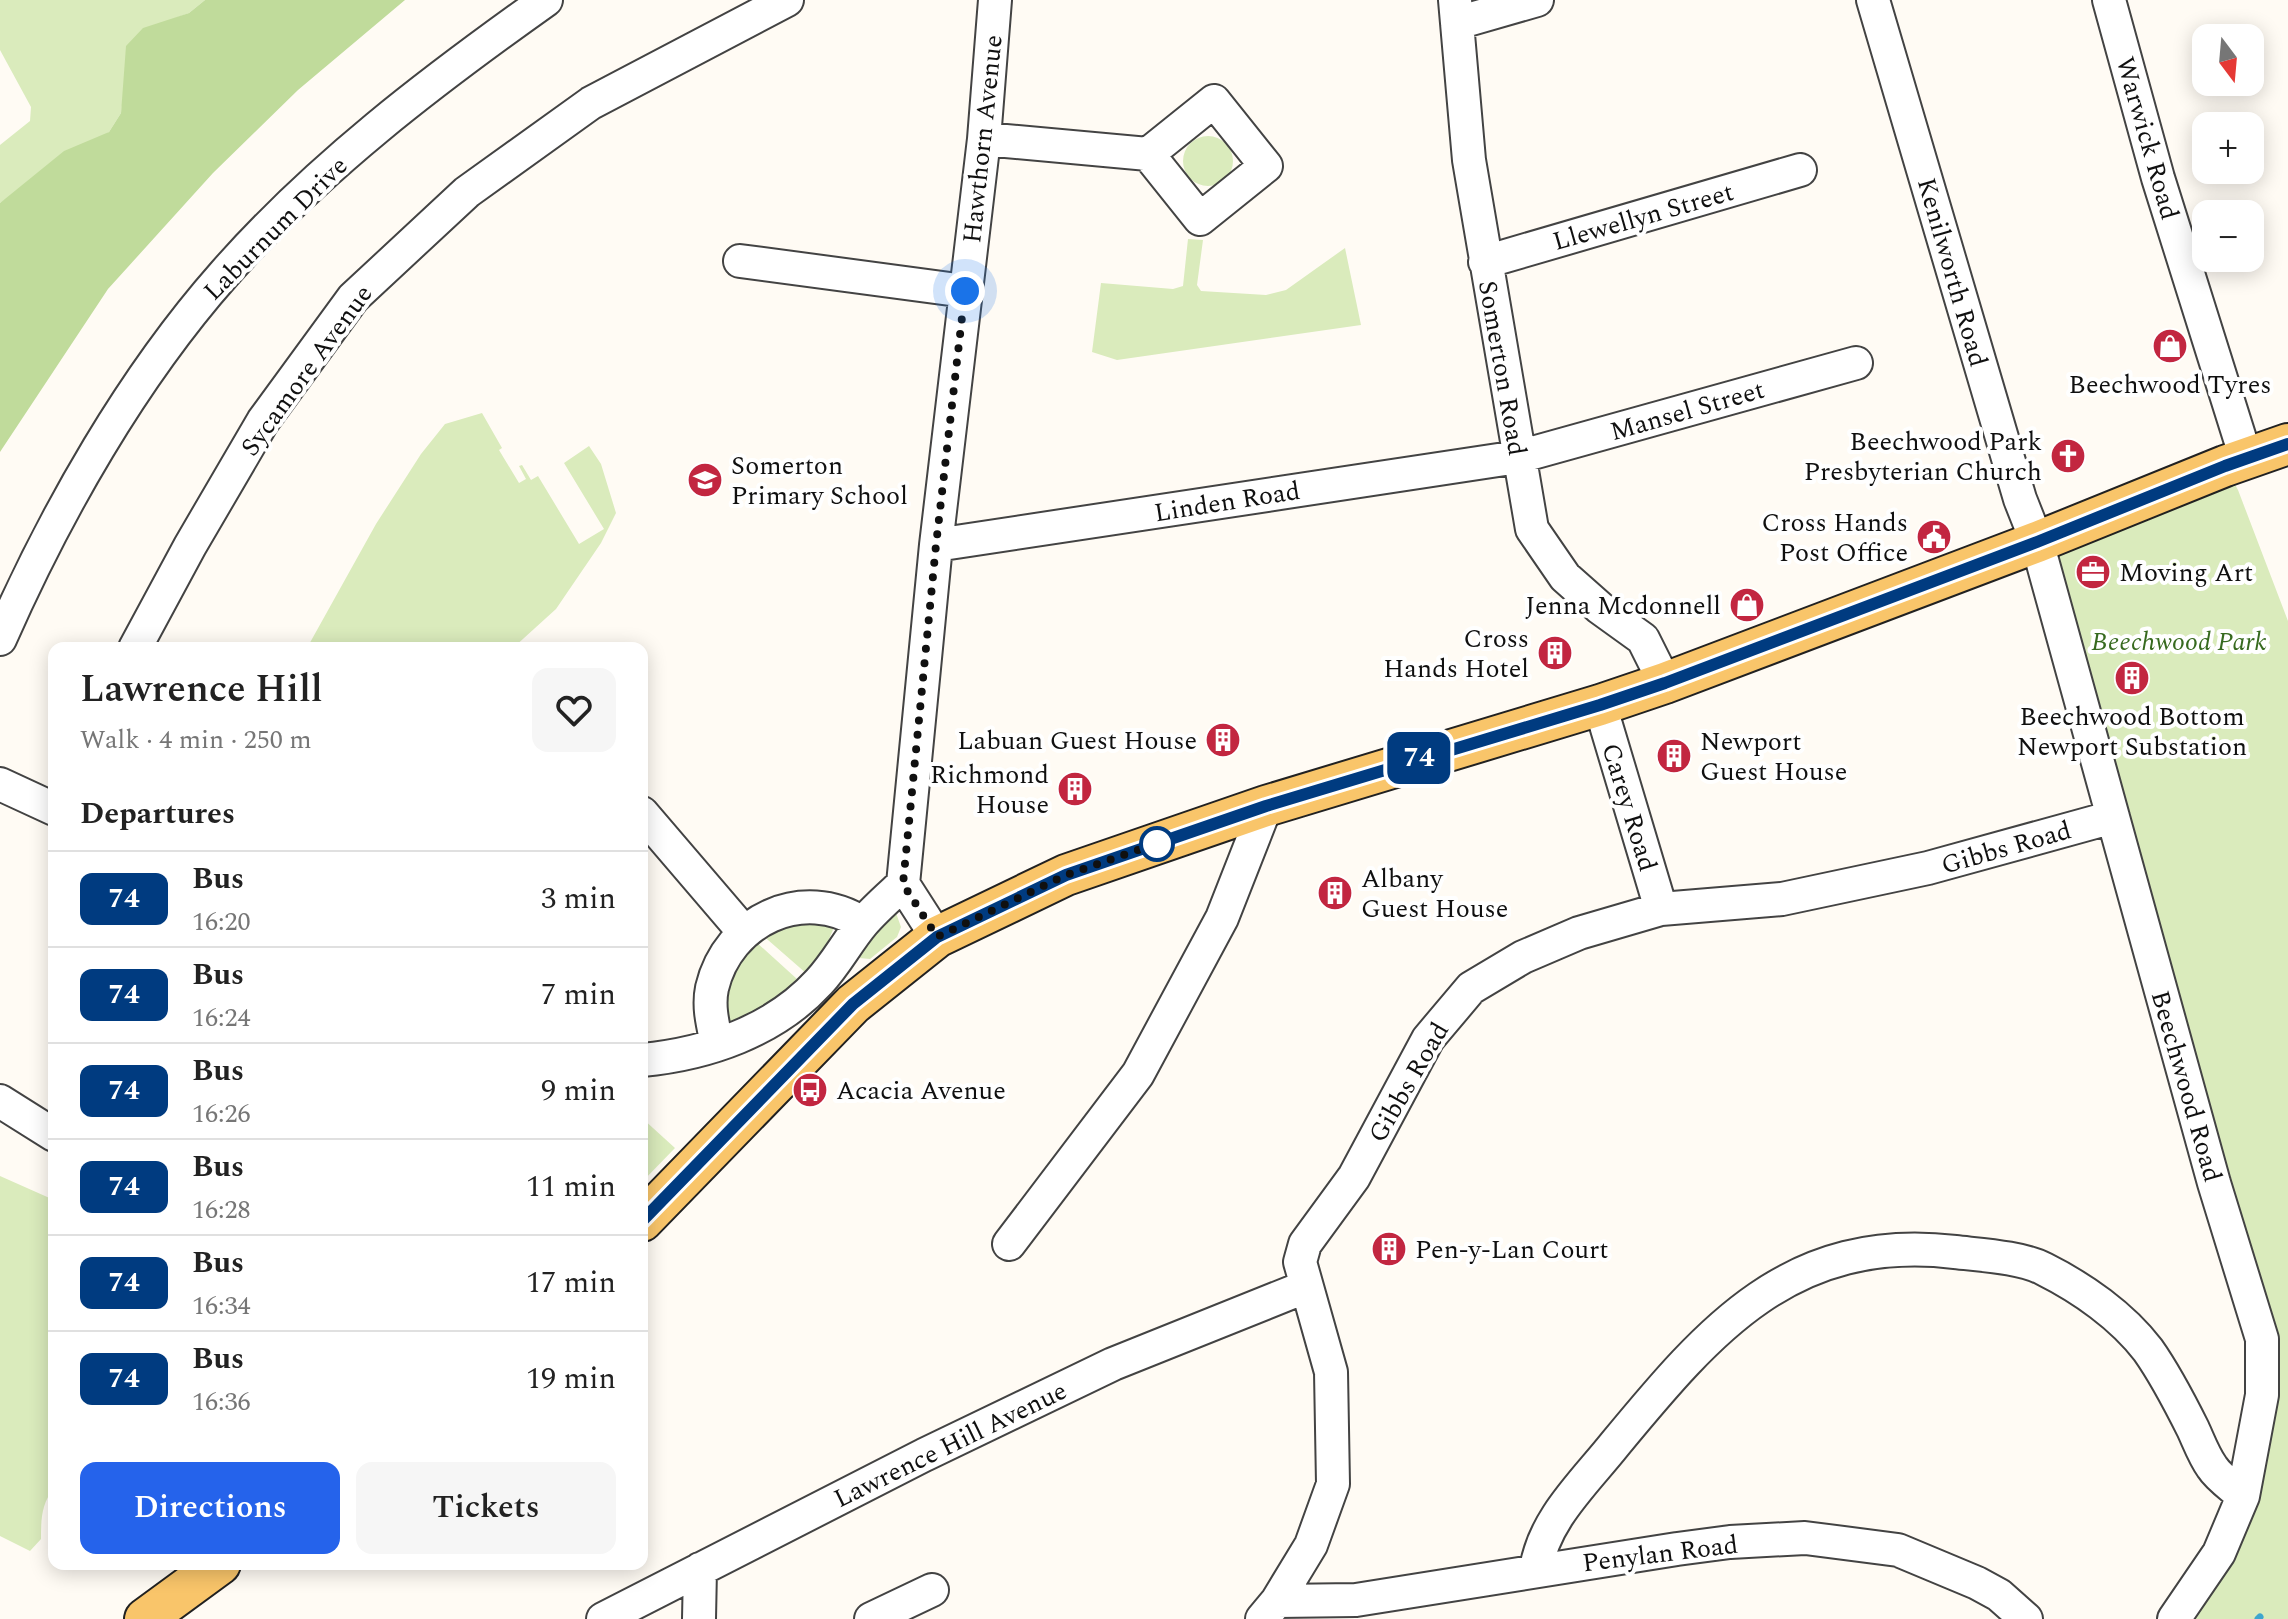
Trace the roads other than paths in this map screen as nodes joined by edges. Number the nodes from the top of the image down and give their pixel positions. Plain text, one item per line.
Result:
1 (546, 0) edge
2 (787, 0) edge
3 (995, 0) edge
4 (1537, 0) edge
5 (1873, 0) edge
6 (2109, 0) edge
7 (1456, 11) edge
8 (984, 139) junction
9 (1148, 154) dead end
10 (1800, 170) dead end
11 (740, 261) dead end
12 (1485, 262) junction
13 (965, 291) junction
14 (1856, 363) dead end
15 (2288, 444) edge
16 (1518, 457) junction
17 (2246, 458) junction
18 (2037, 542) junction
19 (936, 545) junction
20 (0, 639) edge
21 (138, 642) edge
22 (1665, 683) junction
23 (1600, 705) junction
24 (0, 784) edge
25 (48, 806) edge
26 (1266, 806) junction
27 (2113, 817) junction
28 (648, 820) edge
29 (903, 884) junction
30 (1661, 909) junction
31 (862, 923) junction
32 (743, 931) junction
33 (937, 937) junction
34 (717, 1044) junction
35 (648, 1059) edge
36 (0, 1101) edge
37 (48, 1131) edge
38 (648, 1215) edge
39 (1009, 1244) dead end
40 (1305, 1287) junction
41 (2243, 1496) junction
42 (700, 1569) junction
43 (212, 1570) edge
44 (1536, 1570) junction
45 (932, 1590) dead end
46 (1270, 1610) edge
47 (145, 1619) edge
48 (603, 1619) edge
49 (699, 1619) edge
50 (871, 1619) edge
51 (2026, 1619) edge
52 (2174, 1619) edge

1 - 20 street, Laburnum Drive
2 - 21 street, Sycamore Avenue
3 - 8 street, Hawthorn Avenue
4 - 7 street
5 - 18 street, Kenilworth Road
6 - 17 street, Warwick Road
7 - 12 street, Somerton Road
8 - 9 street
8 - 13 street, Hawthorn Avenue
10 - 12 street, Llewellyn Street
11 - 13 street
12 - 16 street, Somerton Road
13 - 19 street, Hawthorn Avenue
14 - 16 street, Mansel Street
15 - 17 main road
16 - 19 street, Linden Road
16 - 22 street, Somerton Road
17 - 18 main road
18 - 22 main road
18 - 27 street, Beechwood Road
19 - 29 street, Hawthorn Avenue
22 - 23 main road
23 - 26 main road
23 - 30 street, Carey Road
24 - 25 street
26 - 33 main road
26 - 39 street
27 - 30 street, Gibbs Road
27 - 41 street, Beechwood Road
28 - 32 street
29 - 31 street
29 - 33 street
30 - 40 street, Gibbs Road
31 - 32 street
31 - 34 street
32 - 34 street
33 - 38 main road
34 - 35 street
36 - 37 street
40 - 42 street, Lawrence Hill Avenue
40 - 46 street, Gibbs Road
41 - 44 street
41 - 52 street, Beechwood Road
42 - 48 street, Lawrence Hill Avenue
42 - 49 street
43 - 47 main road
44 - 46 street, Penylan Road
44 - 51 street, Penylan Road
45 - 50 street

